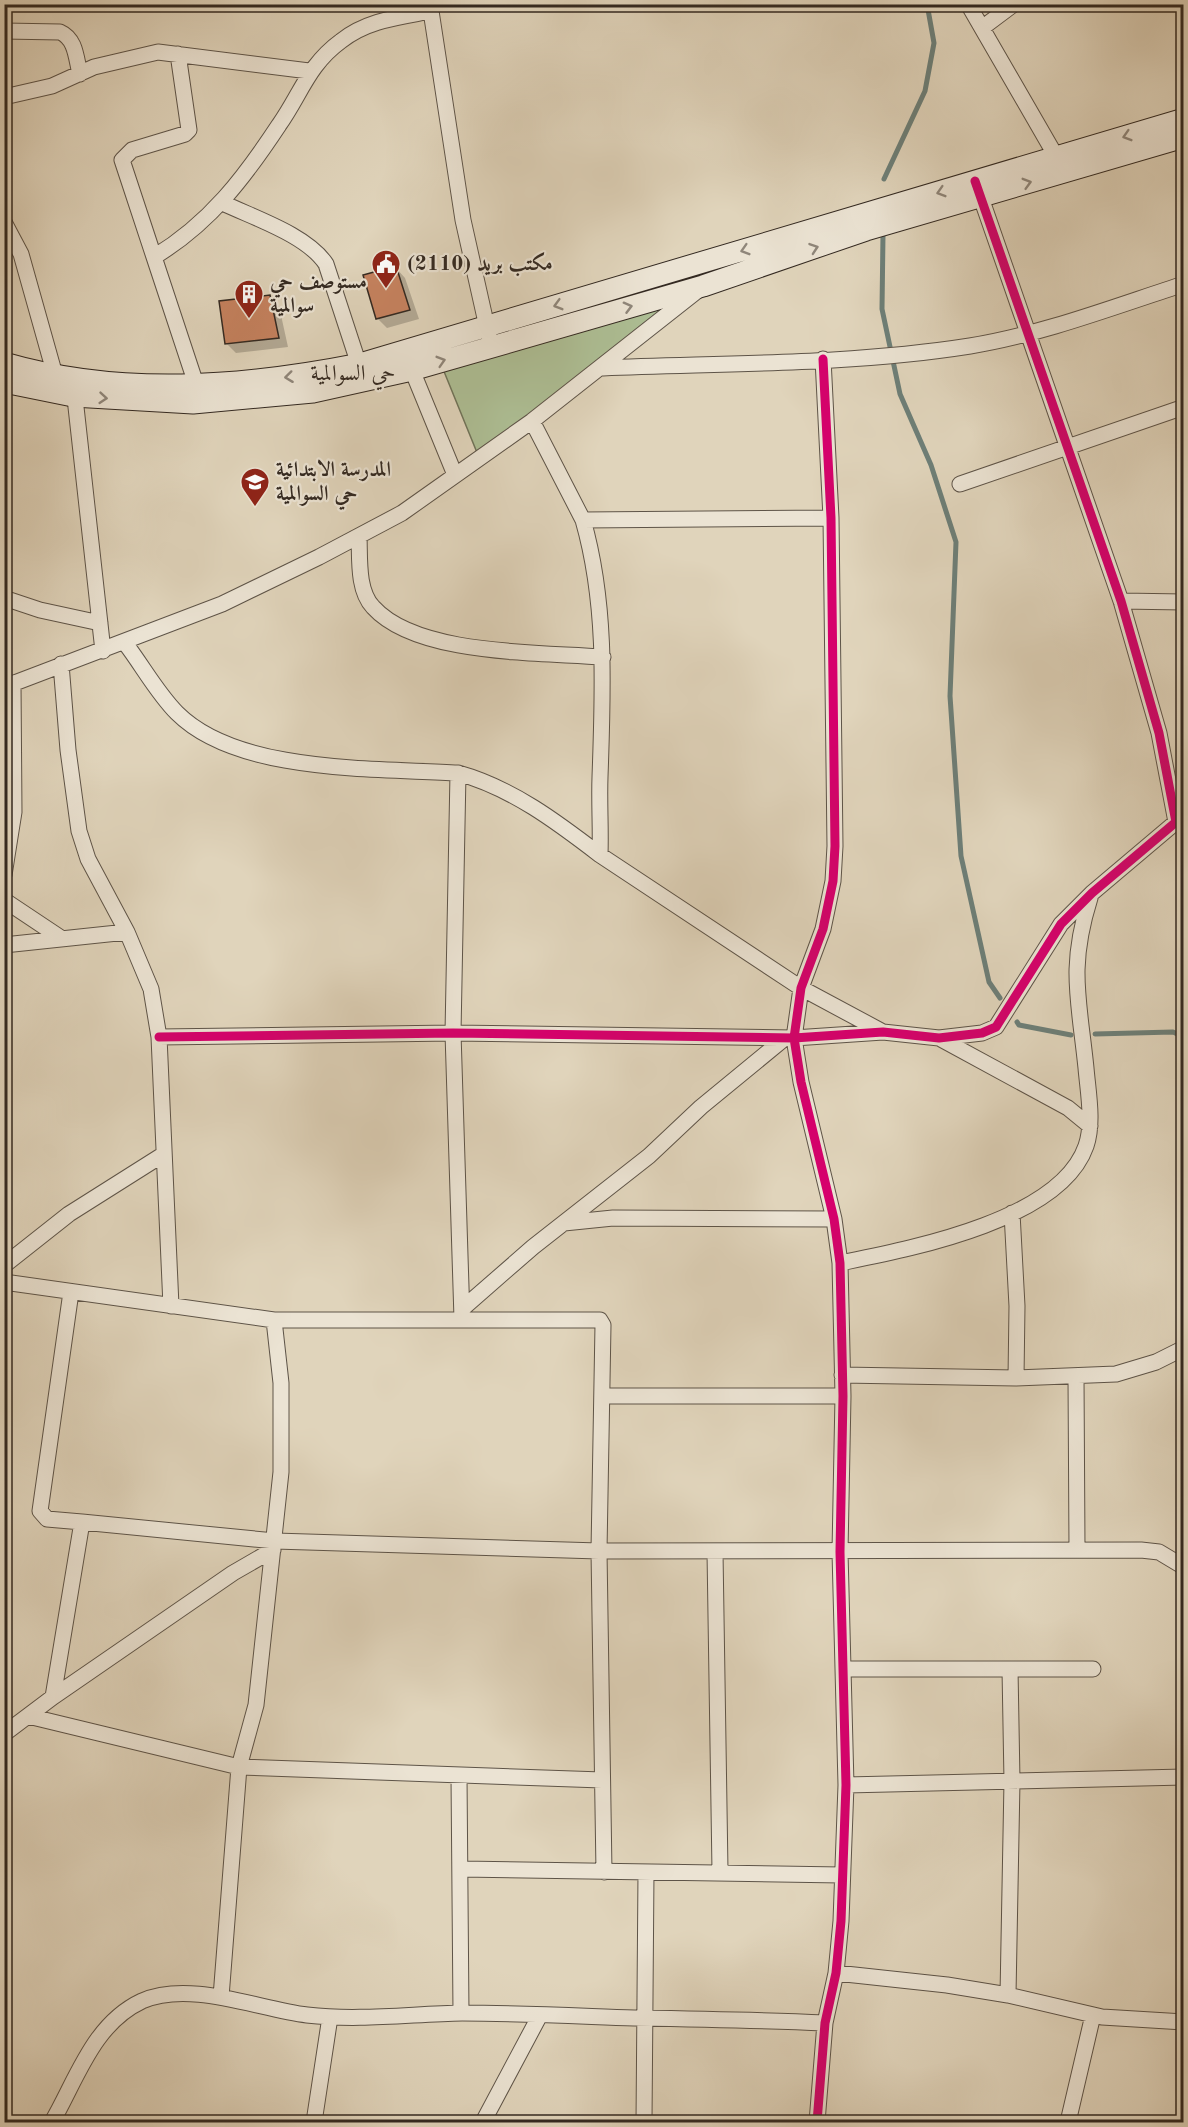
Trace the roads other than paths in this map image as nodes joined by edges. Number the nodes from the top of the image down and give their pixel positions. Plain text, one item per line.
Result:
1 (968, 4) edge
2 (1014, 4) edge
3 (430, 8) edge
4 (982, 28) junction
5 (4, 32) edge
6 (178, 54) junction
7 (309, 71) junction
8 (80, 74) junction
9 (4, 97) edge
10 (1184, 119) edge
11 (1184, 137) edge
12 (1061, 165) junction
13 (978, 189) junction
14 (223, 203) junction
15 (4, 222) edge
16 (154, 257) junction
17 (699, 264) junction
18 (1184, 284) edge
19 (704, 286) junction
20 (1030, 333) junction
21 (488, 336) junction
22 (823, 359) junction
23 (4, 363) edge
24 (603, 368) junction
25 (412, 370) junction
26 (362, 373) junction
27 (4, 381) edge
28 (67, 383) junction
29 (196, 384) junction
30 (1184, 407) edge
31 (532, 421) junction
32 (1069, 447) junction
33 (455, 475) junction
34 (960, 484) dead end
35 (831, 518) junction
36 (584, 520) junction
37 (359, 536) junction
38 (4, 598) edge
39 (1121, 601) junction
40 (1184, 602) edge
41 (100, 623) junction
42 (125, 643) junction
43 (103, 651) junction
44 (603, 657) junction
45 (61, 664) junction
46 (9, 685) edge
47 (458, 773) junction
48 (1180, 820) edge
49 (600, 855) junction
50 (4, 875) edge
51 (1092, 893) junction
52 (4, 900) edge
53 (127, 932) junction
54 (61, 938) junction
55 (4, 945) edge
56 (801, 987) junction
57 (884, 1032) junction
58 (453, 1033) junction
59 (159, 1037) junction
60 (789, 1038) junction
61 (939, 1038) junction
62 (1090, 1126) junction
63 (164, 1154) junction
64 (1012, 1213) junction
65 (834, 1219) junction
66 (563, 1223) junction
67 (6, 1259) edge
68 (840, 1263) junction
69 (8, 1282) edge
70 (71, 1292) junction
71 (171, 1306) junction
72 (462, 1314) junction
73 (274, 1320) junction
74 (1184, 1348) edge
75 (842, 1375) junction
76 (1076, 1377) junction
77 (1017, 1378) junction
78 (602, 1396) junction
79 (843, 1396) junction
80 (82, 1522) junction
81 (274, 1545) junction
82 (1077, 1548) junction
83 (599, 1551) junction
84 (715, 1552) junction
85 (840, 1552) junction
86 (1184, 1567) edge
87 (845, 1669) junction
88 (1010, 1669) junction
89 (1093, 1669) dead end
90 (53, 1697) junction
91 (28, 1716) junction
92 (5, 1734) edge
93 (239, 1767) junction
94 (459, 1776) junction
95 (1184, 1777) edge
96 (602, 1780) junction
97 (1012, 1781) junction
98 (846, 1785) junction
99 (461, 1869) junction
100 (720, 1871) junction
101 (604, 1872) junction
102 (646, 1872) junction
103 (842, 1875) junction
104 (836, 1973) junction
105 (1008, 1995) junction
106 (221, 1997) junction
107 (461, 2013) junction
108 (540, 2015) junction
109 (1093, 2015) junction
110 (330, 2017) junction
111 (645, 2018) junction
112 (1184, 2022) edge
113 (825, 2023) junction
114 (52, 2122) edge
115 (314, 2122) edge
116 (483, 2122) edge
117 (644, 2122) edge
118 (817, 2122) edge
119 (1068, 2122) edge

1 - 4 street
2 - 4 street
3 - 7 street
3 - 21 street
4 - 12 street
5 - 8 street
6 - 7 street
6 - 8 street
6 - 16 street
7 - 14 street
8 - 9 street
10 -> 12 main road
11 - 12 main road
12 - 13 main road
13 -> 17 main road
19 -> 13 main road
13 - 20 street
14 - 16 street
14 - 26 street
15 - 28 street
16 - 29 street
17 - 19 street
17 -> 21 main road
18 - 20 street
21 -> 19 main road
19 - 24 street
20 - 22 street
20 - 32 street
25 -> 21 main road
21 - 26 main road
22 - 24 street
22 - 35 street
23 - 28 main road
24 - 31 street
25 - 26 main road
25 - 33 street
28 -> 26 main road
26 -> 29 main road
27 - 28 main road
28 - 29 main road
28 - 41 street
30 - 32 street
31 - 33 street
31 - 36 street
32 - 34 street
32 - 39 street
33 - 37 street
35 - 36 street
35 - 56 street
36 - 44 street
37 - 42 street
37 - 44 street
38 - 41 street
39 - 40 street
39 - 48 street
41 - 43 street
42 - 43 street
42 - 47 street
43 - 45 street
44 - 49 street
45 - 46 street
45 - 53 street
46 - 50 street
47 - 49 street
47 - 58 street
48 - 51 street
49 - 56 street
51 - 61 street
51 - 62 street
52 - 54 street
53 - 54 street
53 - 59 street
54 - 55 street
56 - 57 street
56 - 60 street
57 - 60 street
57 - 61 street
58 - 59 street
58 - 60 street
58 - 72 street
59 - 63 street
60 - 65 street
60 - 66 street
61 - 62 street
62 - 64 street
63 - 67 street
63 - 71 street
64 - 68 street
64 - 77 street
65 - 66 street
65 - 68 street
66 - 72 street
67 - 69 street
68 - 75 street
69 - 70 street
70 - 71 street
70 - 80 street
71 - 73 street
72 - 73 street
72 - 78 street
73 - 81 street
74 - 76 street
75 - 77 street
75 - 79 street
76 - 77 street
76 - 82 street
78 - 79 street
78 - 83 street
79 - 85 street
80 - 81 street
80 - 90 street
81 - 83 street
81 - 90 street
81 - 93 street
82 - 85 street
82 - 86 street
83 - 84 street
83 - 96 street
84 - 85 street
84 - 100 street
85 - 87 street
87 - 88 street
87 - 98 street
88 - 89 street
88 - 97 street
90 - 91 street
91 - 92 street
91 - 93 street
93 - 94 street
93 - 106 street
94 - 96 street
94 - 99 street
95 - 97 street
96 - 101 street
97 - 98 street
97 - 105 street
98 - 103 street
99 - 101 street
99 - 107 street
100 - 102 street
100 - 103 street
101 - 102 street
102 - 111 street
103 - 104 street
104 - 105 street
104 - 113 street
105 - 109 street
106 - 110 street
106 - 114 street
107 - 108 street
107 - 110 street
108 - 111 street
108 - 116 street
109 - 112 street
109 - 119 street
110 - 115 street
111 - 113 street
111 - 117 street
113 - 118 street

